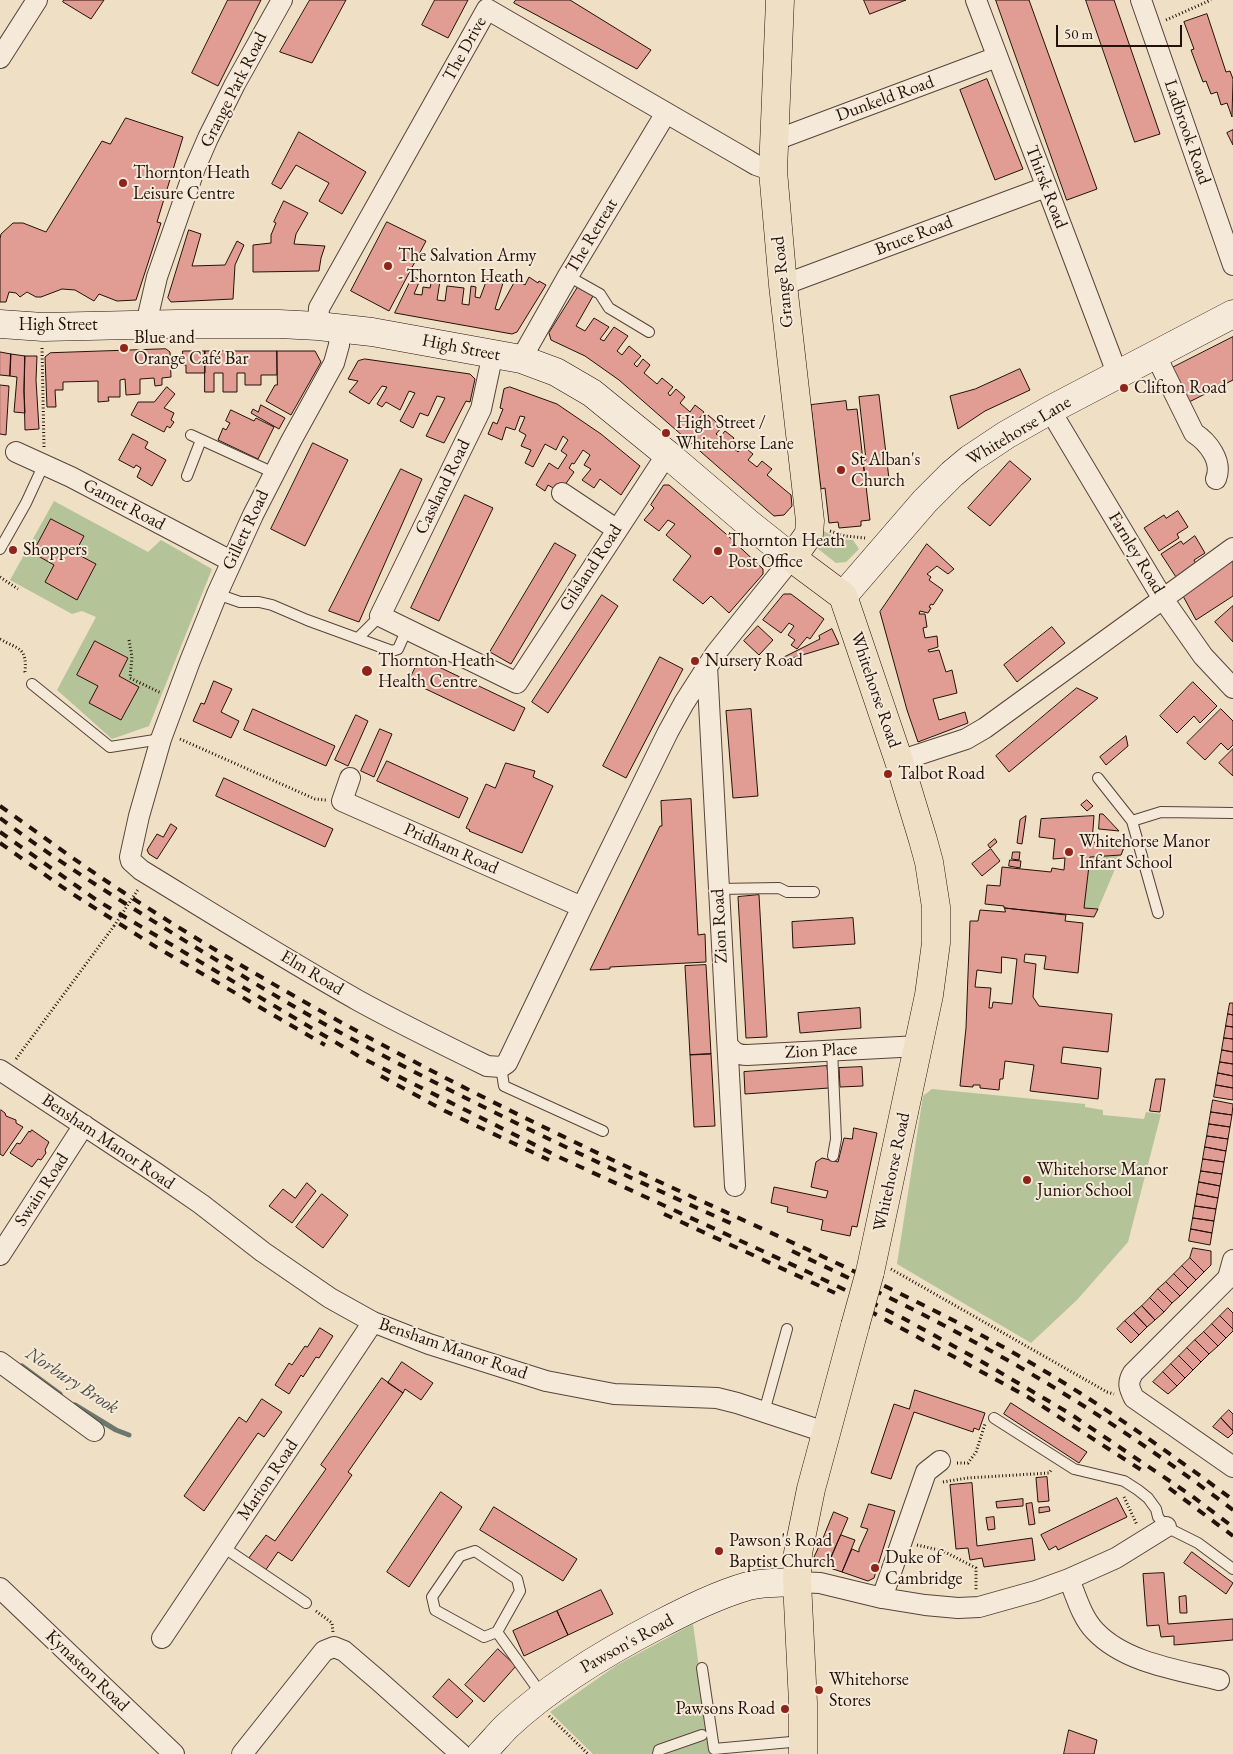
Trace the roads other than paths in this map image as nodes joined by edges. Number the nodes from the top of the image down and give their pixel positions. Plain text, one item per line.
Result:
1 (37, 0) edge
2 (282, 0) edge
3 (780, 0) edge
4 (976, 0) edge
5 (1141, 0) edge
6 (490, 4) edge
7 (998, 57) junction
8 (0, 58) edge
9 (666, 114) junction
10 (773, 141) junction
11 (773, 171) junction
12 (1046, 187) junction
13 (1233, 265) edge
14 (568, 276) junction
15 (783, 285) junction
16 (1233, 314) edge
17 (0, 324) edge
18 (146, 324) junction
19 (329, 327) junction
20 (649, 332) dead end
21 (493, 353) junction
22 (1155, 354) junction
23 (521, 359) junction
24 (1117, 373) junction
25 (1050, 410) junction
26 (191, 435) dead end
27 (201, 440) junction
28 (16, 452) dead end
29 (667, 454) junction
30 (44, 464) junction
31 (274, 473) junction
32 (187, 476) dead end
33 (1216, 478) dead end
34 (562, 493) dead end
35 (616, 529) junction
36 (1233, 548) edge
37 (0, 549) edge
38 (792, 558) junction
39 (231, 561) junction
40 (216, 594) junction
41 (843, 596) junction
42 (1163, 599) junction
43 (380, 616) junction
44 (407, 628) junction
45 (358, 638) junction
46 (707, 666) junction
47 (32, 684) road end
48 (1233, 688) edge
49 (162, 736) junction
50 (899, 761) junction
51 (350, 778) dead end
52 (1098, 778) dead end
53 (1233, 813) edge
54 (1132, 821) junction
55 (131, 861) joint
56 (718, 889) junction
57 (814, 892) dead end
58 (582, 907) junction
59 (1158, 913) dead end
60 (728, 1045) junction
61 (919, 1046) junction
62 (832, 1050) junction
63 (501, 1067) junction
64 (3, 1072) edge
65 (84, 1125) junction
66 (603, 1131) dead end
67 (833, 1156) dead end
68 (735, 1186) dead end
69 (0, 1255) edge
70 (1233, 1260) edge
71 (373, 1322) junction
72 (787, 1329) dead end
73 (0, 1362) edge
74 (764, 1412) junction
75 (994, 1418) road end
76 (94, 1431) dead end
77 (825, 1432) junction
78 (940, 1461) road end
79 (1233, 1466) edge
80 (1166, 1527) junction
81 (223, 1547) junction
82 (1233, 1569) edge
83 (1069, 1580) junction
84 (797, 1582) junction
85 (0, 1588) edge
86 (882, 1598) junction
87 (306, 1603) road end
88 (497, 1632) junction
89 (162, 1638) dead end
90 (702, 1668) dead end
91 (1219, 1680) dead end
92 (539, 1699) junction
93 (702, 1735) dead end
94 (803, 1747) edge
95 (174, 1754) edge
96 (242, 1754) edge
97 (461, 1754) edge
98 (481, 1754) edge
99 (658, 1754) edge

1 - 8 street
2 - 18 street, Grange Park Road
3 - 10 main road, Grange Road
4 - 7 street, Thirsk Road
5 - 13 street, Ladbrook Road
6 - 9 street, The Drive
6 - 19 street, The Drive
7 - 10 street, Dunkeld Road
7 - 12 street, Thirsk Road
9 - 11 street, The Drive
9 - 14 street, The Retreat
10 - 11 main road, Grange Road
11 - 15 main road, Grange Road
12 - 15 street, Bruce Road
12 - 24 street, Thirsk Road
14 - 20 lane
14 - 23 street, The Retreat
15 - 38 main road, Grange Road
16 - 22 main road, Whitehorse Lane
17 - 18 main road, High Street
18 - 19 main road, High Street
19 - 21 main road, High Street
19 - 31 street, Gillett Road
21 - 23 main road, High Street
21 - 43 street, Cassland Road
22 - 24 main road, Whitehorse Lane
22 - 33 street
23 - 29 main road, High Street
24 - 25 main road, Whitehorse Lane
25 - 41 main road, Whitehorse Lane
25 - 42 street, Farnley Road
26 - 27 lane
27 - 31 lane
27 - 32 lane
28 - 30 street, Garnet Road
29 - 35 street, Gilsland Road
29 - 38 main road, High Street
30 - 37 lane
30 - 39 street, Garnet Road
31 - 39 street, Gillett Road
34 - 35 street
35 - 44 street, Gilsland Road
36 - 42 street
38 - 41 main road, High Street
38 - 46 street
39 - 40 street, Gillett Road
40 - 45 lane
40 - 49 street, Gillett Road
41 - 50 main road, Whitehorse Road
42 - 48 street, Farnley Road
42 - 50 street
43 - 44 street
43 - 45 lane
44 - 45 lane
46 - 56 street, Zion Road
46 - 58 street
47 - 49 lane
49 - 55 street, Gillett Road
50 - 61 main road, Whitehorse Road
51 - 58 street, Pridham Road
52 - 54 lane
53 - 54 lane
54 - 59 lane
55 - 63 street, Elm Road
56 - 57 lane
56 - 60 street, Zion Road
58 - 63 street
60 - 62 street, Zion Place
60 - 68 street, Zion Road
61 - 62 street, Zion Place
61 - 77 main road, Whitehorse Road, bridge
62 - 67 lane
63 - 66 lane
64 - 65 street, Bensham Manor Road
65 - 69 street, Swain Road
65 - 71 street, Bensham Manor Road
70 - 79 street
71 - 74 street, Bensham Manor Road
71 - 81 street, Marion Road
72 - 74 lane
73 - 76 street
74 - 77 street, Bensham Manor Road
75 - 80 lane
77 - 84 main road, Whitehorse Road
78 - 86 street
80 - 82 lane
80 - 83 street
81 - 87 lane
81 - 89 street, Marion Road
83 - 86 street
83 - 91 street
84 - 86 street
84 - 92 main road, Pawson's Road
84 - 94 main road, Whitehorse Road
85 - 95 street, Kynaston Road
88 - 88 lane
88 - 92 lane
90 - 94 lane
92 - 98 main road, Pawson's Road
93 - 99 lane
96 - 97 street

